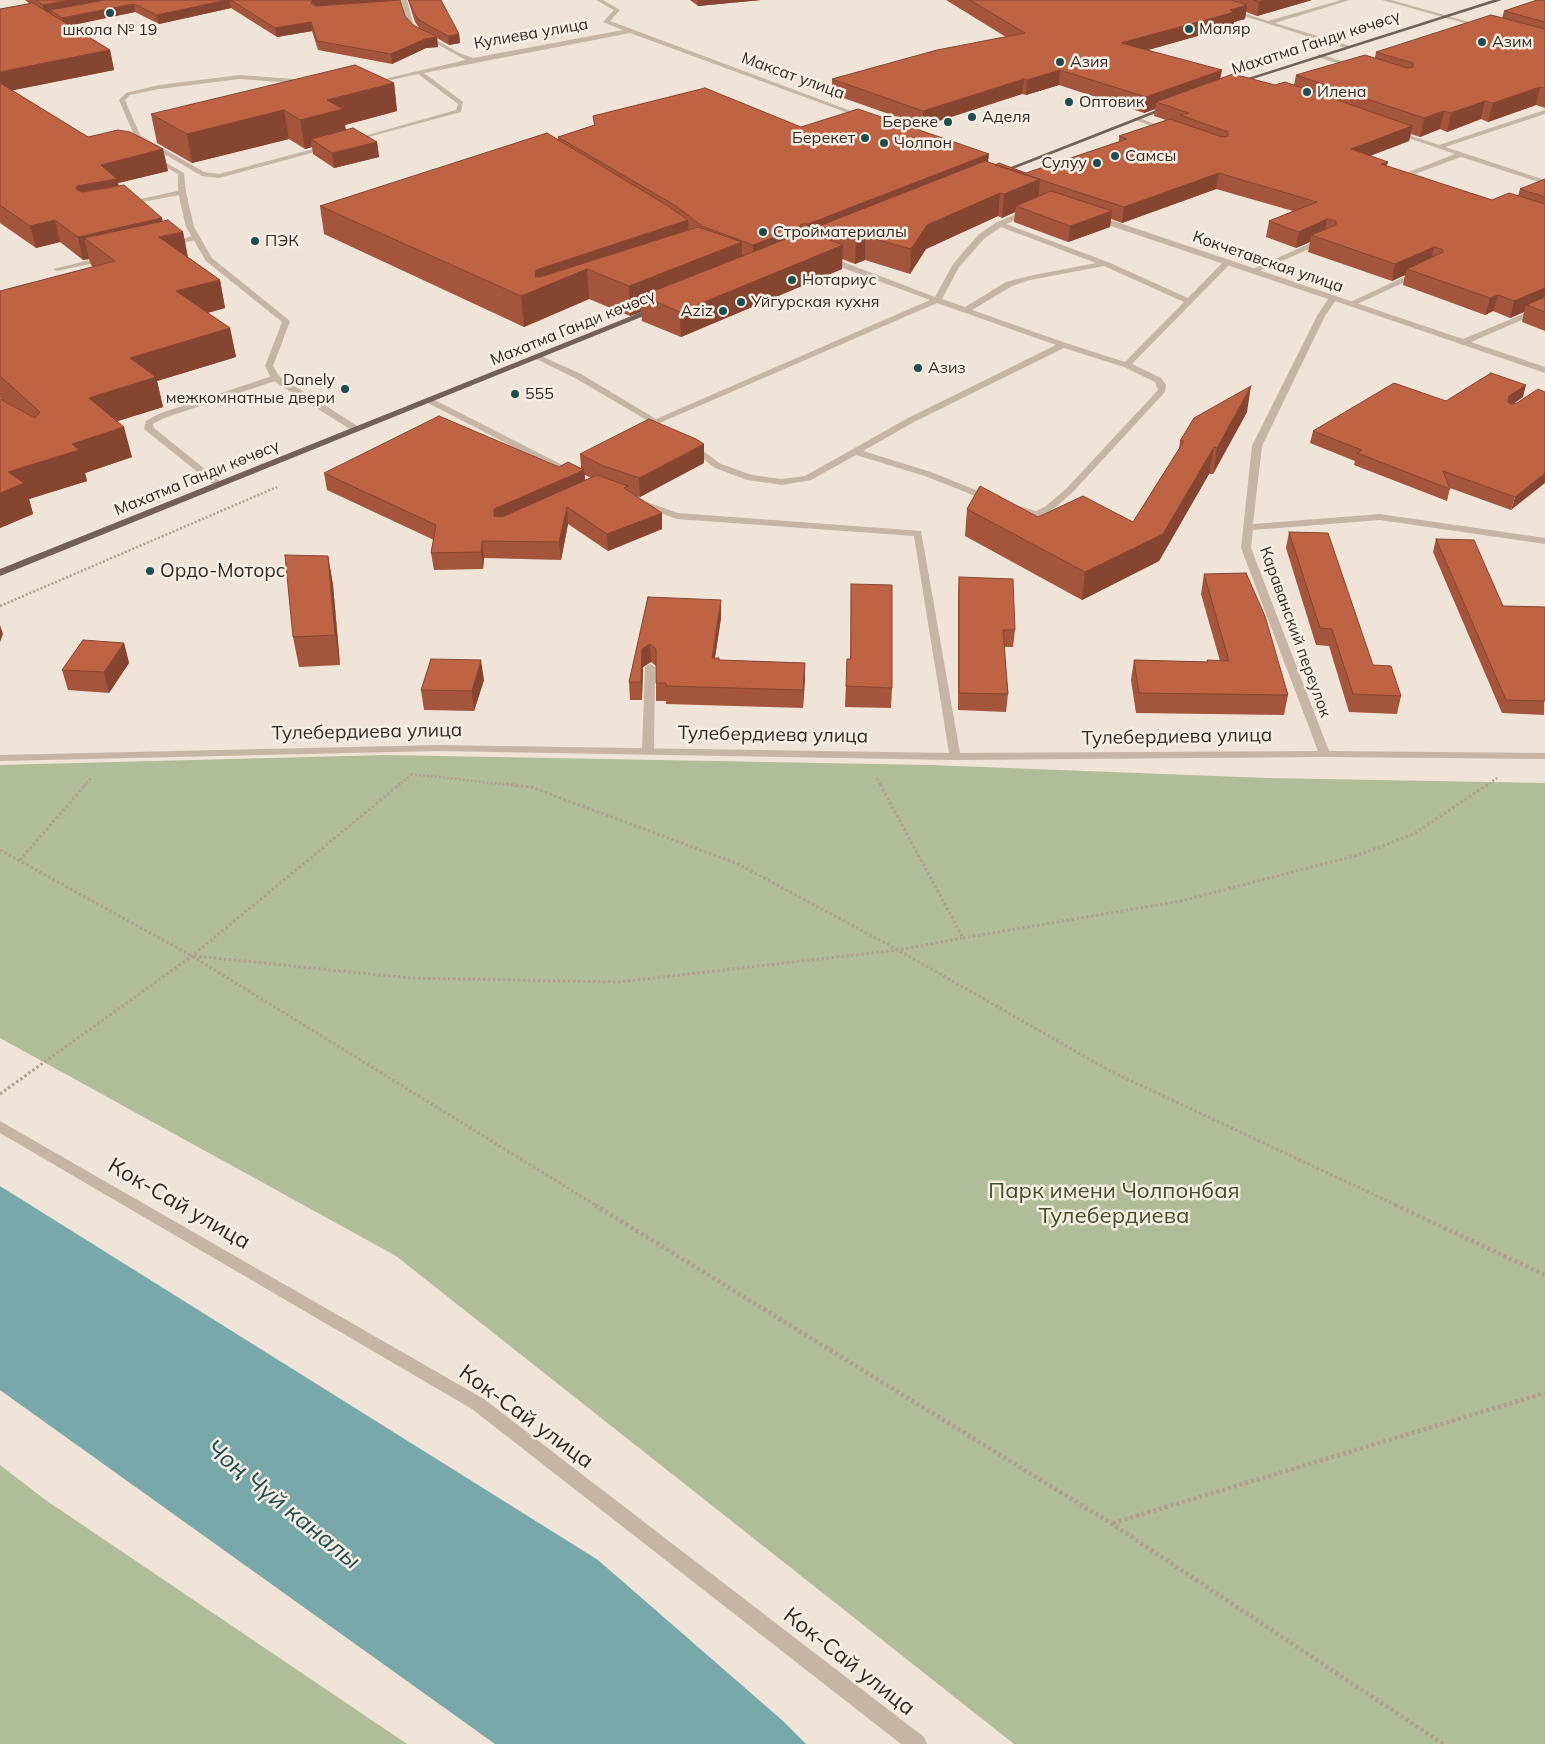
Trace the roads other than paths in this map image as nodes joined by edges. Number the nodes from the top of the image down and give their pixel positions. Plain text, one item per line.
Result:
1 (599, 0) edge
2 (1347, 0) edge
3 (1385, 0) edge
4 (1499, 0) edge
5 (405, 2) edge
6 (395, 6) edge
7 (1228, 10) edge
8 (1446, 17) junction
9 (1270, 22) junction
10 (1494, 30) edge
11 (631, 31) junction
12 (1348, 47) junction
13 (1319, 56) junction
14 (472, 60) junction
15 (1359, 68) edge
16 (419, 72) junction
17 (1246, 79) junction
18 (1255, 82) edge
19 (319, 83) edge
20 (359, 86) edge
21 (1220, 88) edge
22 (1183, 102) edge
23 (1545, 112) edge
24 (869, 119) edge
25 (1137, 119) junction
26 (1383, 128) edge
27 (147, 133) dead end
28 (1179, 134) edge
29 (137, 136) junction
30 (345, 143) edge
31 (336, 145) edge
32 (1438, 147) junction
33 (146, 154) edge
34 (1459, 155) junction
35 (998, 166) edge
36 (1007, 170) junction
37 (990, 176) edge
38 (1426, 180) edge
39 (1545, 182) edge
40 (182, 192) junction
41 (116, 205) edge
42 (1040, 206) edge
43 (1086, 215) edge
44 (1000, 224) junction
45 (196, 237) junction
46 (1328, 239) edge
47 (159, 246) edge
48 (113, 256) edge
49 (820, 256) edge
50 (1227, 263) junction
51 (1105, 264) junction
52 (57, 269) dead end
53 (1426, 270) edge
54 (1252, 271) junction
55 (1333, 298) junction
56 (937, 300) junction
57 (1189, 301) junction
58 (1350, 304) junction
59 (663, 307) edge
60 (1545, 307) edge
61 (966, 310) junction
62 (1464, 342) junction
63 (1063, 346) junction
64 (536, 357) junction
65 (1127, 364) junction
66 (1545, 370) edge
67 (275, 378) junction
68 (429, 400) junction
69 (655, 422) junction
70 (663, 427) edge
71 (356, 430) junction
72 (687, 444) edge
73 (856, 452) junction
74 (581, 478) edge
75 (218, 484) junction
76 (633, 500) edge
77 (1249, 527) junction
78 (1545, 541) edge
79 (0, 573) edge
80 (650, 667) dead end
81 (648, 752) junction
82 (1324, 754) junction
83 (1545, 756) edge
84 (955, 757) junction
85 (0, 758) edge
86 (0, 1126) edge
87 (917, 1744) edge

1 - 11 street, Максат улица
2 - 9 street
3 - 8 street
4 - 8 main road, Махатма Ганди көчөсү
5 - 6 street
5 - 14 street, Кулиева улица
7 - 9 street
8 - 10 street
8 - 12 main road, Махатма Ганди көчөсү
9 - 12 street
11 - 14 street, Кулиева улица
11 - 24 street, Максат улица
12 - 13 main road, Махатма Ганди көчөсү
13 - 15 street
13 - 17 main road, Махатма Ганди көчөсү
14 - 16 street
16 - 20 street
16 - 30 street
17 - 18 street
17 - 21 main road, Махатма Ганди көчөсү
19 - 29 street
22 - 25 main road
23 - 32 street
25 - 28 street
25 - 36 main road
26 - 32 street
27 - 29 street
29 - 31 street
32 - 34 street
33 - 40 street
34 - 38 street
34 - 39 street
35 - 36 street
36 - 37 main road
40 - 41 street
40 - 45 street
42 - 44 street
43 - 50 street, Кокчетавская улица
44 - 51 street
44 - 56 street
45 - 47 street
45 - 67 street
46 - 54 street
48 - 52 street
49 - 56 street
50 - 54 street, Кокчетавская улица
50 - 57 street
51 - 57 street
51 - 61 street
53 - 58 street
54 - 55 street, Кокчетавская улица
55 - 58 street, Кокчетавская улица
55 - 77 street, Караванский переулок
56 - 61 street
56 - 69 street
57 - 65 street
58 - 62 street, Кокчетавская улица
59 - 64 main road, Махатма Ганди көчөсү
60 - 62 street
61 - 63 street
62 - 66 street, Кокчетавская улица
63 - 65 street
63 - 73 street
64 - 68 main road, Махатма Ганди көчөсү
64 - 69 street
65 - 73 street
67 - 71 street
67 - 75 street
68 - 71 main road, Махатма Ганди көчөсү
68 - 74 street
69 - 70 street
71 - 75 main road, Махатма Ганди көчөсү
72 - 73 street
75 - 79 main road, Махатма Ганди көчөсү
76 - 84 street
77 - 78 street
77 - 82 street, Караванский переулок
80 - 81 street
81 - 84 street, Тулебердиева улица
81 - 85 street, Тулебердиева улица
82 - 83 street, Тулебердиева улица
82 - 84 street, Тулебердиева улица
86 - 87 street, Кок-Сай улица

